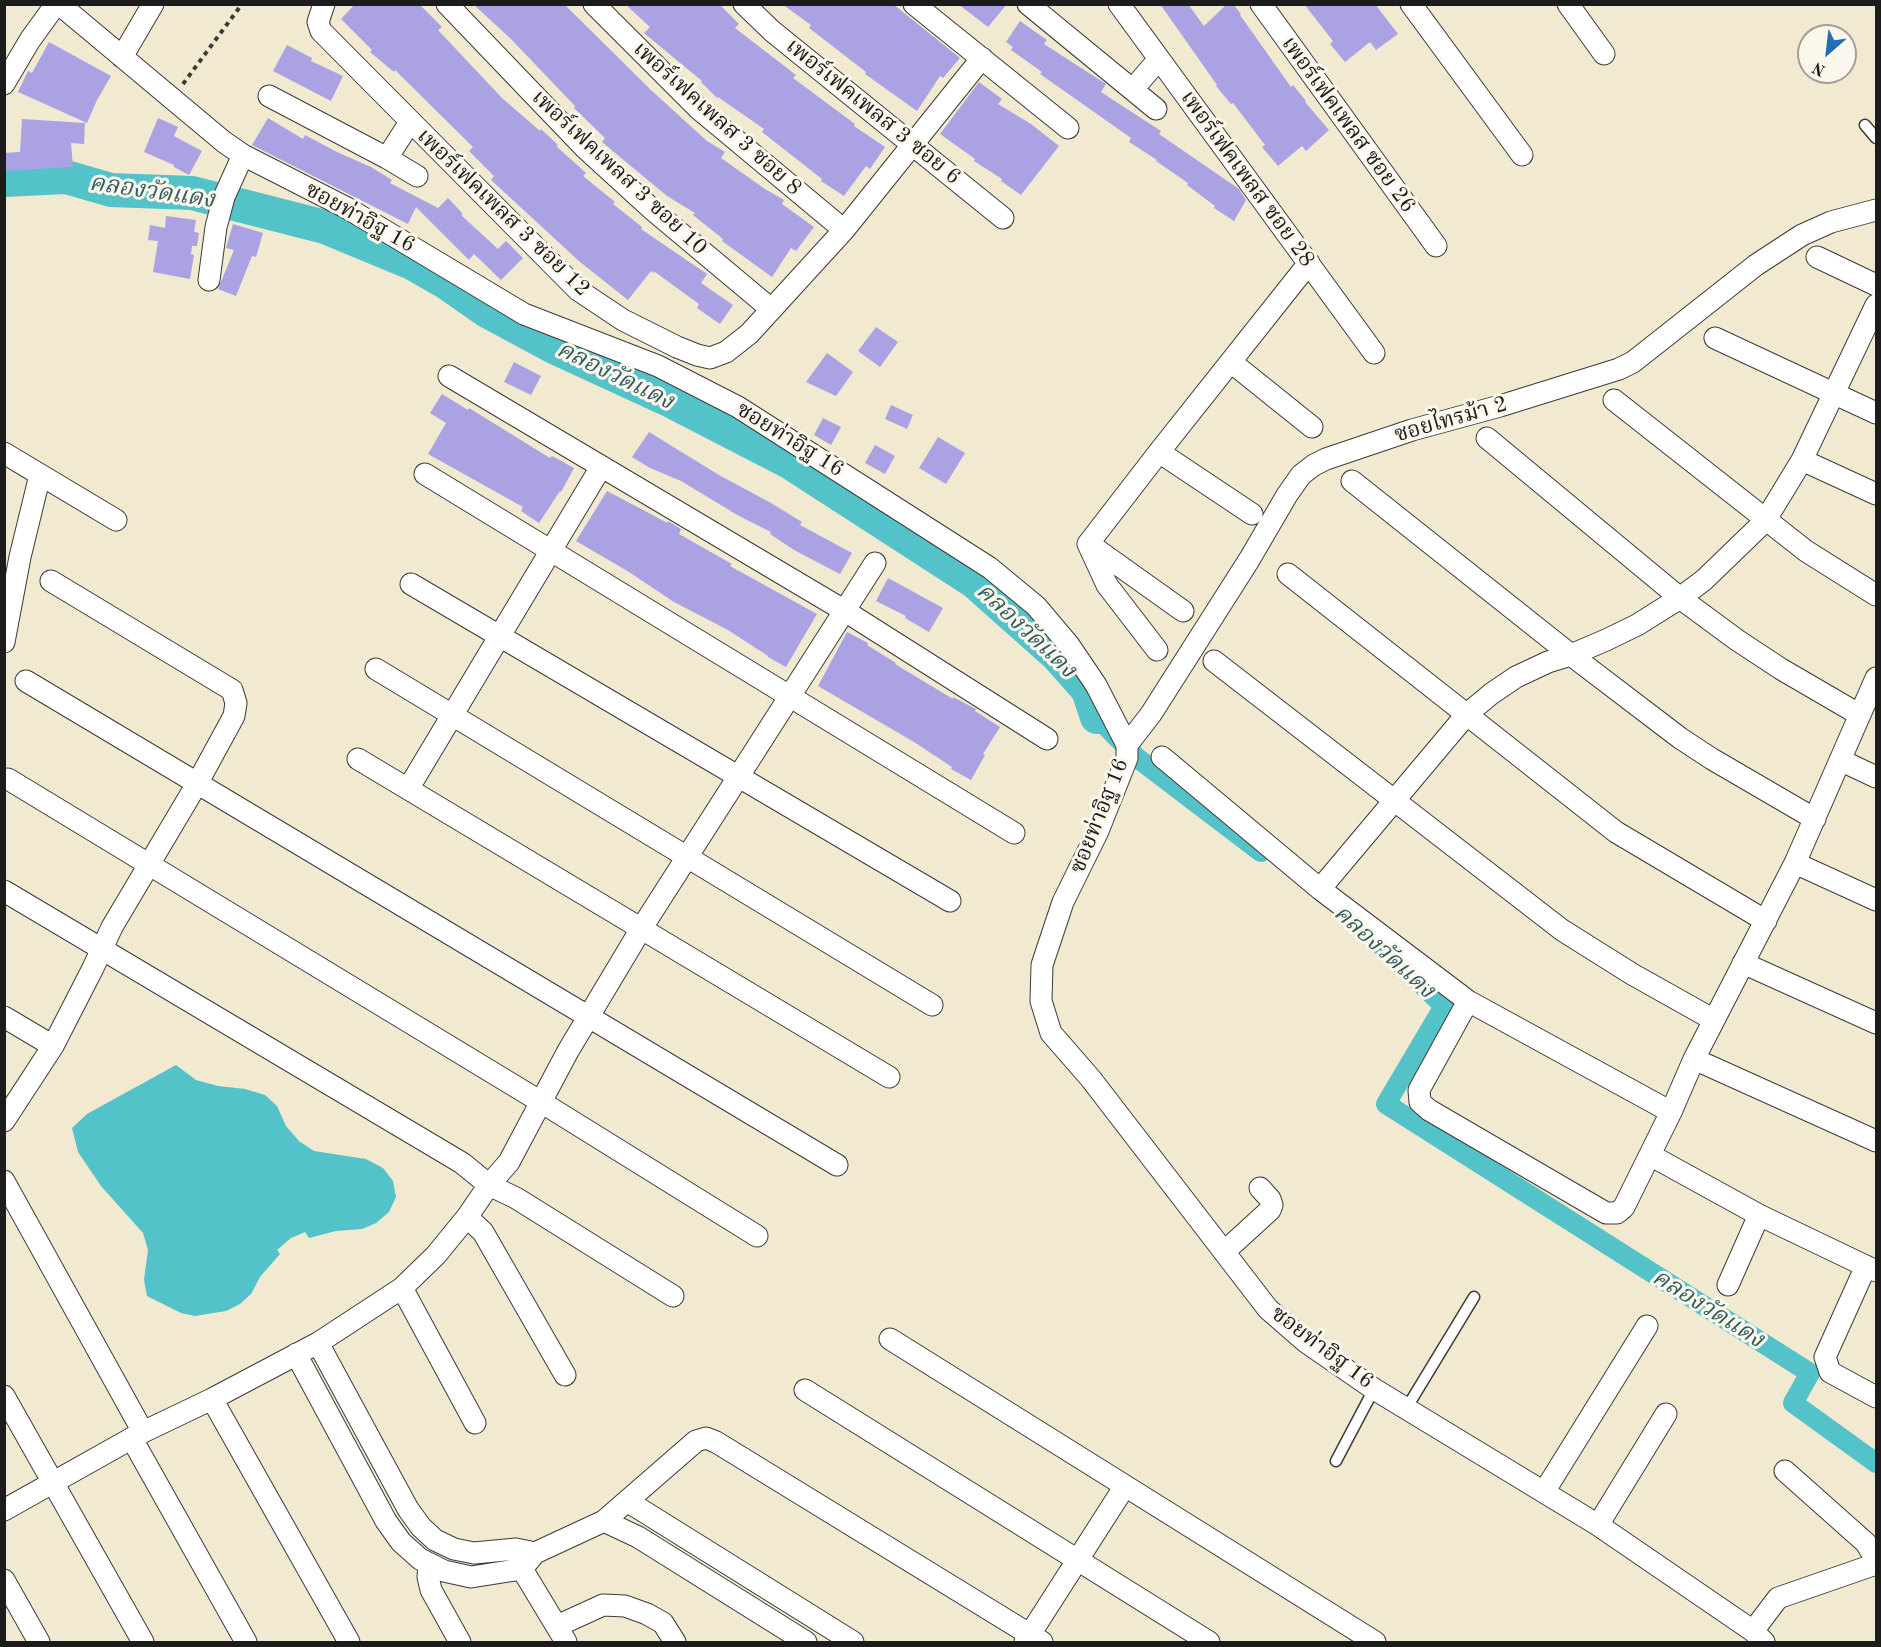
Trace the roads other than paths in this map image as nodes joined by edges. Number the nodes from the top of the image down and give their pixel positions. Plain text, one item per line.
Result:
1 (58, 4) edge
2 (153, 4) edge
3 (324, 4) edge
4 (447, 4) edge
5 (594, 4) edge
6 (744, 4) edge
7 (914, 4) edge
8 (1028, 4) edge
9 (1119, 4) edge
10 (1411, 4) edge
11 (1568, 4) edge
12 (1268, 7) edge
13 (1604, 54) dead end
14 (122, 57) junction
15 (982, 58) junction
16 (1159, 59) junction
17 (4, 84) edge
18 (1132, 89) junction
19 (269, 96) dead end
20 (1156, 109) dead end
21 (410, 122) junction
22 (1865, 125) dead end
23 (1068, 128) dead end
24 (1876, 138) edge
25 (913, 145) junction
26 (243, 155) junction
27 (1522, 155) dead end
28 (387, 158) junction
29 (417, 176) dead end
30 (1876, 210) edge
31 (1003, 218) dead end
32 (844, 230) junction
33 (1436, 246) dead end
34 (1817, 257) dead end
35 (1309, 263) junction
36 (210, 280) dead end
37 (1876, 285) edge
38 (1876, 305) edge
39 (771, 309) junction
40 (1715, 338) dead end
41 (1374, 353) dead end
42 (1231, 362) junction
43 (449, 376) dead end
44 (1834, 393) junction
45 (1614, 400) dead end
46 (1876, 413) edge
47 (1312, 427) dead end
48 (1487, 438) dead end
49 (1159, 452) junction
50 (4, 453) edge
51 (1802, 460) junction
52 (601, 467) junction
53 (40, 474) junction
54 (425, 474) dead end
55 (1352, 481) dead end
56 (1876, 494) edge
57 (1252, 514) dead end
58 (116, 520) dead end
59 (1765, 521) junction
60 (1088, 544) junction
61 (550, 550) junction
62 (12, 552) edge
63 (875, 563) dead end
64 (1288, 574) dead end
65 (51, 581) dead end
66 (411, 584) dead end
67 (1876, 596) edge
68 (1680, 598) junction
69 (844, 611) junction
70 (1183, 611) dead end
71 (500, 636) junction
72 (4, 642) edge
73 (1158, 650) dead end
74 (1571, 656) junction
75 (1214, 661) dead end
76 (376, 669) dead end
77 (1876, 678) edge
78 (26, 681) dead end
79 (791, 696) junction
80 (1467, 714) junction
81 (1860, 714) junction
82 (453, 715) junction
83 (1047, 740) dead end
84 (1127, 745) junction
85 (1162, 757) dead end
86 (358, 759) dead end
87 (1840, 760) junction
88 (739, 777) junction
89 (1876, 777) edge
90 (8, 779) dead end
91 (198, 782) junction
92 (408, 789) junction
93 (1394, 800) junction
94 (1815, 819) junction
95 (1014, 833) dead end
96 (687, 858) junction
97 (1795, 863) junction
98 (147, 865) junction
99 (1320, 889) junction
100 (4, 891) edge
101 (1876, 900) edge
102 (950, 901) dead end
103 (1766, 921) junction
104 (641, 929) junction
105 (102, 948) junction
106 (1743, 963) junction
107 (1468, 1001) junction
108 (932, 1005) dead end
109 (4, 1017) edge
110 (590, 1017) junction
111 (1714, 1020) junction
112 (1876, 1023) edge
113 (53, 1046) junction
114 (1694, 1059) junction
115 (888, 1077) dead end
116 (541, 1102) junction
117 (1671, 1112) junction
118 (4, 1121) edge
119 (1876, 1141) edge
120 (1650, 1155) junction
121 (837, 1164) dead end
122 (4, 1181) edge
123 (489, 1185) junction
124 (1260, 1188) dead end
125 (1759, 1215) junction
126 (467, 1217) junction
127 (757, 1236) dead end
128 (1224, 1252) junction
129 (1871, 1268) edge
130 (1728, 1285) dead end
131 (402, 1288) junction
132 (674, 1296) dead end
133 (1474, 1297) dead end
134 (1647, 1326) dead end
135 (890, 1339) dead end
136 (318, 1343) junction
137 (296, 1354) junction
138 (565, 1375) dead end
139 (1374, 1389) junction
140 (806, 1390) dead end
141 (4, 1396) edge
142 (1876, 1397) edge
143 (212, 1399) junction
144 (1406, 1409) junction
145 (1666, 1414) dead end
146 (475, 1423) dead end
147 (138, 1436) junction
148 (1336, 1461) dead end
149 (1785, 1471) dead end
150 (52, 1482) junction
151 (1125, 1486) junction
152 (1544, 1492) junction
153 (627, 1502) junction
154 (4, 1510) edge
155 (604, 1521) junction
156 (1598, 1525) junction
157 (524, 1557) junction
158 (1077, 1560) junction
159 (1876, 1562) edge
160 (429, 1564) junction
161 (4, 1580) edge
162 (754, 1581) junction
163 (741, 1602) junction
164 (561, 1634) edge
165 (1758, 1637) edge
166 (1033, 1640) edge
167 (39, 1642) edge
168 (142, 1642) edge
169 (246, 1642) edge
170 (349, 1642) edge
171 (460, 1642) edge
172 (675, 1642) edge
173 (806, 1642) edge
174 (853, 1642) edge
175 (1209, 1642) edge
176 (1375, 1642) edge

1 - 14 street, ซอยท่าอิฐ 16
1 - 17 street
2 - 14 street
3 - 21 street, เพอร์เฟคเพลส 3 ซอย 12
4 - 39 street, เพอร์เฟคเพลส 3 ซอย 10
5 - 32 street, เพอร์เฟคเพลส 3 ซอย 8
6 - 25 street, เพอร์เฟคเพลส 3 ซอย 6
7 - 15 street
8 - 18 street
9 - 16 street, เพอร์เฟคเพลส ซอย 28
10 - 27 street
11 - 13 street
12 - 33 street, เพอร์เฟคเพลส ซอย 26
14 - 26 street, ซอยท่าอิฐ 16
15 - 23 street
15 - 25 street
16 - 18 street
16 - 35 street, เพอร์เฟคเพลส ซอย 28
18 - 20 street
19 - 28 street
21 - 28 street
21 - 39 street, เพอร์เฟคเพลส 3 ซอย 12
22 - 24 lane
25 - 31 street, เพอร์เฟคเพลส 3 ซอย 6
25 - 32 street
26 - 36 street
26 - 84 street, ซอยท่าอิฐ 16
28 - 29 street
30 - 84 street, ซอยไทรม้า 2
32 - 39 street
34 - 37 street
35 - 41 street, เพอร์เฟคเพลส ซอย 28
35 - 42 street
38 - 44 street
40 - 44 street
42 - 47 street
42 - 49 street
43 - 52 street
44 - 46 street
44 - 51 street
45 - 59 street
48 - 68 street
49 - 57 street
49 - 60 street
50 - 53 street
51 - 56 street
51 - 59 street
52 - 61 street
52 - 69 street
53 - 58 street
53 - 62 street
54 - 61 street
55 - 74 street
59 - 67 street
59 - 68 street
60 - 70 street
60 - 73 street
61 - 71 street
61 - 79 street
62 - 72 street
63 - 69 street
64 - 80 street
65 - 91 street
66 - 71 street
68 - 74 street
68 - 81 street
69 - 79 street
69 - 83 street
71 - 82 street
71 - 88 street
74 - 80 street
74 - 94 street
75 - 93 street
76 - 82 street
77 - 81 street
78 - 91 street
79 - 88 street
79 - 95 street
80 - 93 street
80 - 103 street
81 - 87 street
82 - 92 street
82 - 96 street
84 - 128 street, ซอยท่าอิฐ 16
85 - 99 street
86 - 92 street
87 - 89 street
87 - 94 street
88 - 96 street
88 - 102 street
90 - 98 street
91 - 98 street
91 - 110 street
92 - 104 street
93 - 99 street
93 - 111 street
94 - 97 street
96 - 104 street
96 - 108 street
97 - 101 street
97 - 103 street
98 - 105 street
98 - 116 street
99 - 107 street
100 - 105 street
103 - 106 street
104 - 110 street
104 - 115 street
105 - 113 street
105 - 123 street
106 - 111 street
106 - 112 street
107 - 117 street
107 - 120 street
109 - 113 street
110 - 116 street
110 - 121 street
111 - 114 street
113 - 118 street
114 - 117 street
114 - 119 street
116 - 123 street
116 - 127 street
117 - 120 street
120 - 125 street
122 - 147 street
123 - 126 street
123 - 132 street
124 - 128 street
125 - 129 street
125 - 130 street
126 - 131 street
126 - 138 street
128 - 139 street, ซอยท่าอิฐ 16
129 - 142 street
131 - 136 street
131 - 146 street
133 - 144 lane
134 - 152 street
135 - 151 street
136 - 137 street
136 - 157 street
137 - 143 street
137 - 160 street
139 - 144 street, ซอยท่าอิฐ 16
139 - 148 lane
140 - 158 street
141 - 150 street
143 - 147 street
143 - 170 street
144 - 152 street, ซอยท่าอิฐ 16
145 - 156 street
147 - 150 street
147 - 169 street
149 - 159 street
150 - 154 street
150 - 168 street
151 - 158 street
151 - 176 street
152 - 156 street, ซอยท่าอิฐ 16
153 - 155 street
153 - 162 street
153 - 166 street
155 - 157 street
155 - 163 street
156 - 165 street, ซอยท่าอิฐ 16
157 - 160 street
157 - 164 street
158 - 166 street
158 - 175 street
159 - 165 street
160 - 171 street
161 - 167 street
162 - 163 street
162 - 174 street
163 - 173 street
164 - 172 street

